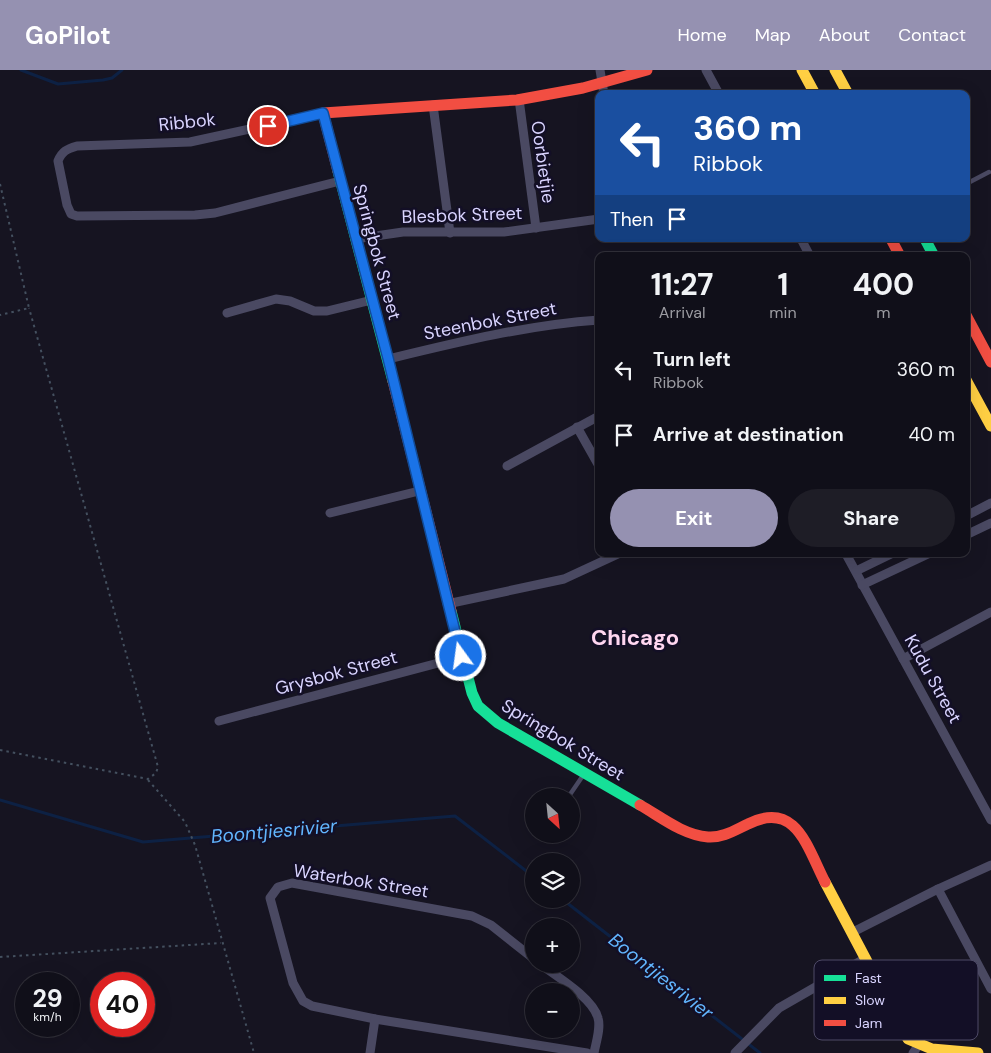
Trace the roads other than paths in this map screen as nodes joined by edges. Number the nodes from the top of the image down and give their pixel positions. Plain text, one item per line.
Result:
1 (600, 70) edge
2 (647, 70) edge
3 (706, 70) edge
4 (802, 70) edge
5 (835, 70) edge
6 (603, 88) edge
7 (717, 90) edge
8 (812, 90) edge
9 (846, 90) edge
10 (518, 99) junction
11 (433, 105) junction
12 (323, 113) junction
13 (989, 172) dead end
14 (340, 181) junction
15 (970, 182) edge
16 (595, 220) edge
17 (536, 228) junction
18 (450, 234) junction
19 (355, 239) junction
20 (372, 300) junction
21 (228, 313) dead end
22 (595, 320) edge
23 (970, 323) edge
24 (388, 358) junction
25 (991, 362) edge
26 (970, 387) edge
27 (595, 418) edge
28 (991, 426) edge
29 (578, 427) junction
30 (595, 459) edge
31 (507, 466) dead end
32 (419, 491) junction
33 (991, 503) edge
34 (330, 513) dead end
35 (970, 514) edge
36 (991, 523) edge
37 (970, 533) edge
38 (612, 557) edge
39 (848, 557) edge
40 (885, 557) edge
41 (922, 557) edge
42 (856, 571) junction
43 (862, 585) junction
44 (448, 604) junction
45 (991, 612) edge
46 (461, 656) junction
47 (903, 659) junction
48 (219, 722) dead end
49 (584, 774) junction
50 (574, 788) edge
51 (991, 820) edge
52 (991, 866) edge
53 (938, 889) junction
54 (853, 932) junction
55 (525, 952) edge
56 (866, 958) joint
57 (862, 960) edge
58 (976, 960) edge
59 (978, 964) edge
60 (552, 973) edge
61 (814, 986) edge
62 (991, 989) edge
63 (376, 1019) junction
64 (915, 1050) edge
65 (737, 1051) edge
66 (370, 1053) edge
67 (586, 1053) edge
68 (594, 1053) edge
69 (978, 1053) edge

1 - 6 street
2 - 6 street, Ribbok
3 - 7 street
4 - 8 street
5 - 9 street
6 - 10 street, Ribbok
10 - 11 street, Ribbok
10 - 17 street, Oorbietjie
11 - 12 street, Ribbok
11 - 18 street
12 - 14 street, Springbok Street
12 - 14 street, Ribbok
13 - 15 lane
14 - 19 street, Springbok Street
16 - 17 street, Blesbok Street
17 - 18 street, Blesbok Street
18 - 19 street, Blesbok Street
19 - 20 street, Springbok Street
20 - 21 street
20 - 24 street, Springbok Street
22 - 24 street, Steenbok Street
23 - 25 street
24 - 32 street, Springbok Street
26 - 28 street
27 - 29 street
29 - 30 street
29 - 31 street
32 - 34 street
32 - 44 street, Springbok Street
33 - 35 street
36 - 37 street
38 - 44 street
39 - 42 street, Kudu Street
40 - 42 street
41 - 43 street
42 - 43 street, Kudu Street
43 - 47 street, Kudu Street
44 - 46 street, Springbok Street
45 - 47 street
46 - 48 street, Grysbok Street
46 - 49 street, Springbok Street
47 - 51 street, Kudu Street
49 - 50 lane
49 - 54 street, Springbok Street
52 - 53 street
53 - 54 street
53 - 58 street
54 - 56 street, Springbok Street
55 - 63 street, Waterbok Street
56 - 57 street
59 - 62 street
60 - 68 street
61 - 65 street
63 - 66 street
63 - 67 street, Waterbok Street
64 - 69 street, Springbok Street

